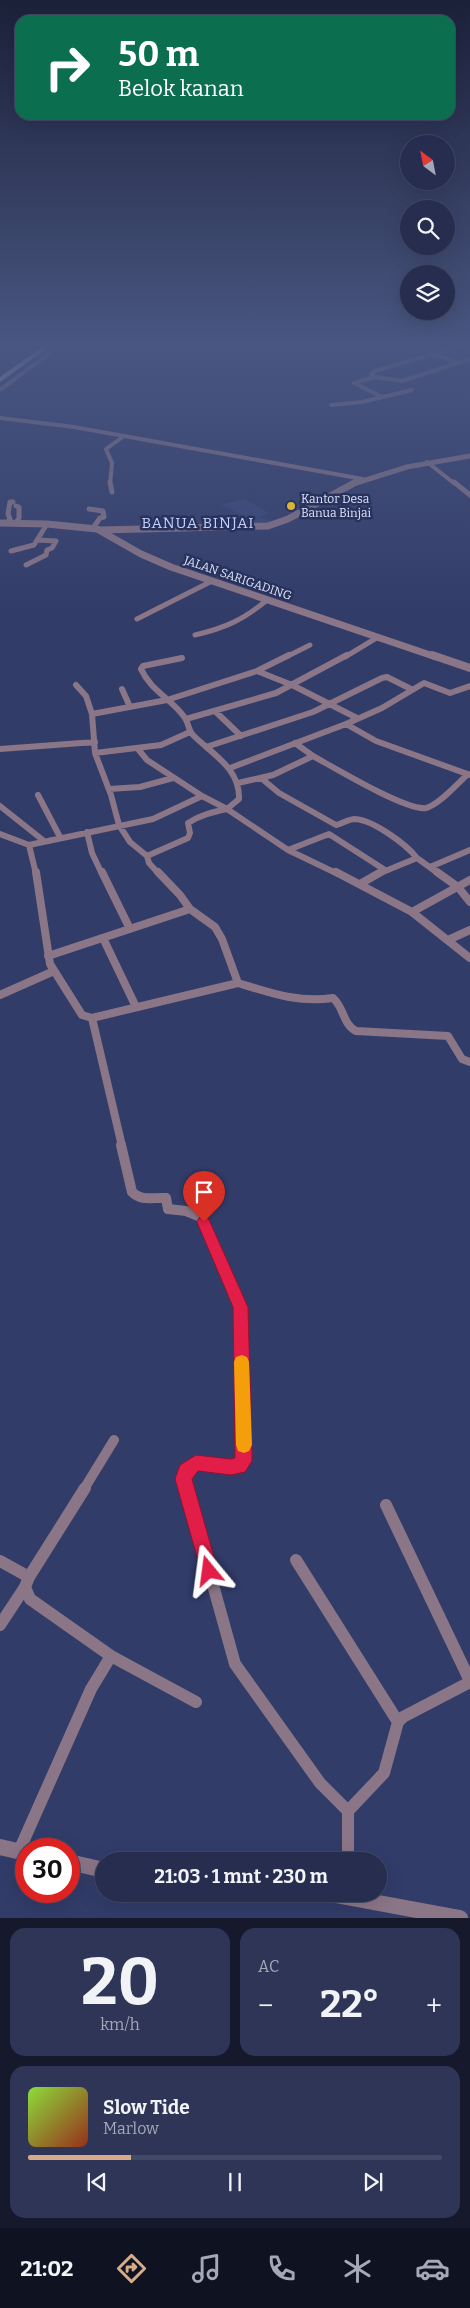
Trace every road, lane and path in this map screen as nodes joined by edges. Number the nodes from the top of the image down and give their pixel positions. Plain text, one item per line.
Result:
1 (114, 435) edge
2 (124, 436) junction
3 (470, 456) edge
4 (427, 462) junction
5 (362, 479) junction
6 (112, 492) dead end
7 (470, 495) edge
8 (89, 509) dead end
9 (4, 523) edge
10 (16, 523) junction
11 (47, 524) junction
12 (97, 529) junction
13 (38, 540) junction
14 (11, 551) dead end
15 (26, 565) dead end
16 (212, 582) junction
17 (267, 600) junction
18 (137, 619) dead end
19 (195, 635) dead end
20 (378, 637) junction
21 (310, 645) dead end
22 (182, 658) dead end
23 (470, 668) edge
24 (257, 671) junction
25 (76, 684) dead end
26 (292, 685) junction
27 (470, 686) edge
28 (122, 689) dead end
29 (411, 690) junction
30 (167, 700) junction
31 (330, 704) junction
32 (130, 707) junction
33 (216, 711) junction
34 (92, 714) junction
35 (357, 718) junction
36 (186, 719) junction
37 (346, 724) junction
38 (190, 732) junction
39 (241, 736) junction
40 (95, 742) junction
41 (295, 743) junction
42 (206, 748) junction
43 (0, 749) edge
44 (138, 749) junction
45 (96, 753) junction
46 (313, 756) junction
47 (230, 768) junction
48 (469, 775) edge
49 (173, 778) junction
50 (261, 778) junction
51 (238, 783) junction
52 (109, 789) junction
53 (38, 795) dead end
54 (202, 796) junction
55 (0, 806) edge
56 (227, 809) junction
57 (119, 825) junction
58 (87, 832) junction
59 (0, 834) edge
60 (60, 838) junction
61 (44, 841) junction
62 (29, 846) junction
63 (288, 850) junction
64 (470, 850) edge
65 (147, 856) junction
66 (417, 858) junction
67 (430, 867) junction
68 (385, 870) junction
69 (470, 880) edge
70 (360, 884) junction
71 (458, 887) junction
72 (470, 902) edge
73 (190, 910) junction
74 (412, 912) junction
75 (130, 929) junction
76 (470, 930) edge
77 (103, 938) junction
78 (448, 940) junction
79 (48, 956) junction
80 (470, 958) edge
81 (54, 971) junction
82 (238, 983) junction
83 (0, 995) edge
84 (136, 1007) junction
85 (92, 1018) junction
86 (470, 1062) edge
87 (114, 1440) dead end
88 (386, 1506) dead end
89 (296, 1560) dead end
90 (0, 1561) edge
91 (27, 1582) junction
92 (0, 1625) edge
93 (111, 1656) junction
94 (470, 1681) edge
95 (196, 1702) dead end
96 (398, 1722) junction
97 (348, 1811) junction
98 (29, 1838) edge
99 (0, 1847) edge
100 (15, 1850) edge
101 (348, 1852) edge
102 (80, 1865) edge
103 (95, 1868) edge
104 (377, 1902) edge
105 (460, 1918) edge

1 - 2 street
2 - 5 street
2 - 6 street
3 - 4 street
4 - 5 street
4 - 7 street
5 - 12 street
8 - 12 street
9 - 10 street, JALAN SARIGADING
9 - 10 street
10 - 11 street, JALAN SARIGADING
11 - 12 street, JALAN SARIGADING
11 - 13 street
12 - 16 street, JALAN SARIGADING
13 - 14 street
13 - 15 street
16 - 17 street, JALAN SARIGADING
16 - 18 street
17 - 19 street
17 - 20 street, JALAN SARIGADING
20 - 23 street, JALAN SARIGADING
20 - 26 street
21 - 24 street
22 - 30 street
24 - 26 street
24 - 30 street
25 - 34 street
26 - 31 street
26 - 33 street
27 - 29 street
28 - 32 street
29 - 31 street
29 - 35 street
30 - 32 street
30 - 36 street
31 - 35 street
31 - 39 street
32 - 34 street
33 - 36 street
33 - 39 street
34 - 40 street
35 - 37 street
36 - 38 street
37 - 41 street
37 - 48 street
38 - 42 street
38 - 44 street
39 - 42 street
40 - 43 street
40 - 45 street
41 - 46 street
41 - 47 street
42 - 47 street
44 - 45 street
44 - 49 street
45 - 52 street
46 - 48 street
46 - 50 street
47 - 51 street
49 - 52 street
49 - 54 street
50 - 51 street
50 - 66 street
51 - 56 street
52 - 57 street
53 - 60 street
54 - 56 street
54 - 57 street
55 - 61 street
56 - 63 street
56 - 65 street
57 - 58 street
57 - 65 street
58 - 60 street
58 - 75 street
59 - 62 street
60 - 61 street
61 - 62 street
62 - 79 street
63 - 68 street
63 - 70 street
64 - 67 street
65 - 73 street
66 - 67 street
66 - 68 street
67 - 71 street
68 - 70 street
69 - 71 street
70 - 74 street
71 - 72 street
71 - 74 street
73 - 75 street
73 - 82 street
74 - 78 street
75 - 77 street
76 - 78 street
77 - 79 street
77 - 84 street
78 - 80 street
79 - 81 street
81 - 83 street
81 - 85 street
82 - 84 street
82 - 86 street
84 - 85 street
85 - 97 street
87 - 91 street
88 - 94 street
89 - 96 street
90 - 91 street
91 - 92 street
91 - 93 street
93 - 95 street
93 - 98 street
94 - 96 street
96 - 97 street
97 - 101 street
99 - 100 street
102 - 103 street
104 - 105 street

